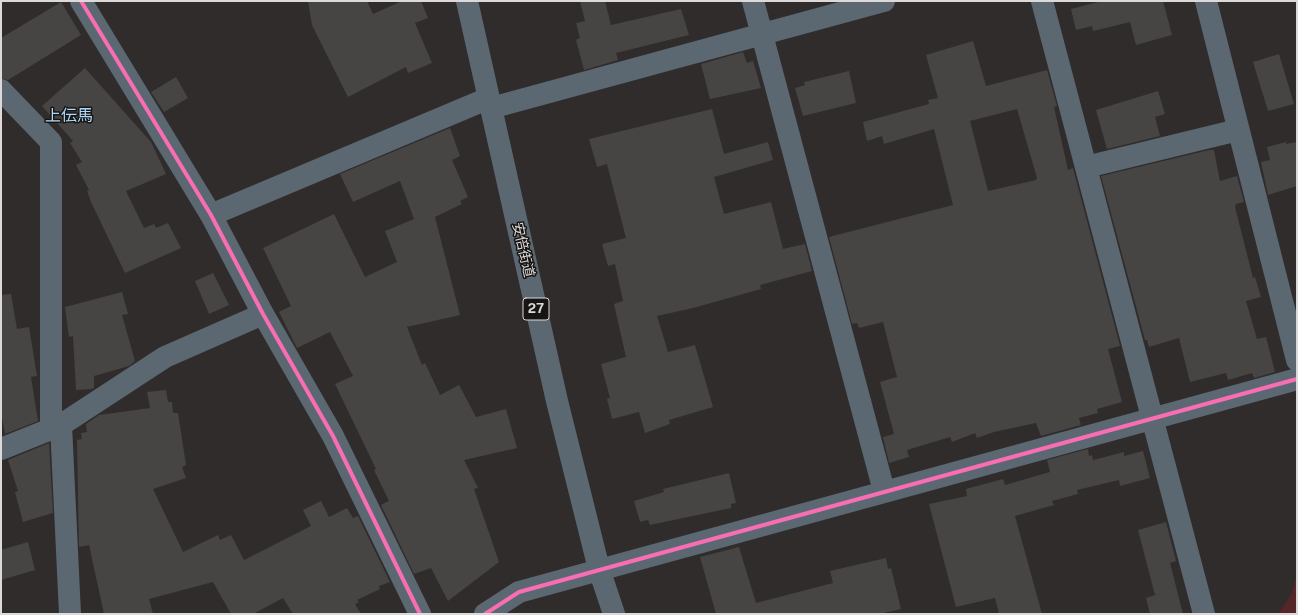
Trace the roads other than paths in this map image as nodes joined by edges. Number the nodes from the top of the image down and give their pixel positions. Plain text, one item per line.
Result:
1 (81, 1) edge
2 (467, 1) edge
3 (753, 1) edge
4 (884, 1) edge
5 (1042, 1) edge
6 (1206, 1) edge
7 (762, 34) junction
8 (1, 90) edge
9 (490, 103) junction
10 (1238, 130) junction
11 (1086, 167) junction
12 (211, 215) junction
13 (263, 314) junction
14 (1297, 360) edge
15 (1297, 379) edge
16 (1152, 418) junction
17 (56, 427) junction
18 (1, 449) edge
19 (884, 491) junction
20 (599, 569) junction
21 (70, 614) edge
22 (420, 614) edge
23 (485, 614) edge
24 (614, 614) edge
25 (1204, 614) edge

1 - 12 street
2 - 9 street, 安倍街道 / 27
3 - 7 street
4 - 7 street
5 - 11 street
6 - 10 street
7 - 9 street
7 - 19 street
8 - 17 street
9 - 12 street
9 - 20 street, 安倍街道 / 27
10 - 11 street
10 - 14 street
11 - 16 street
12 - 13 street
13 - 17 street
13 - 22 street
15 - 16 street
16 - 19 street
16 - 25 street
17 - 18 street
17 - 21 street
19 - 20 street
20 - 23 street
20 - 24 street, 安倍街道 / 27

